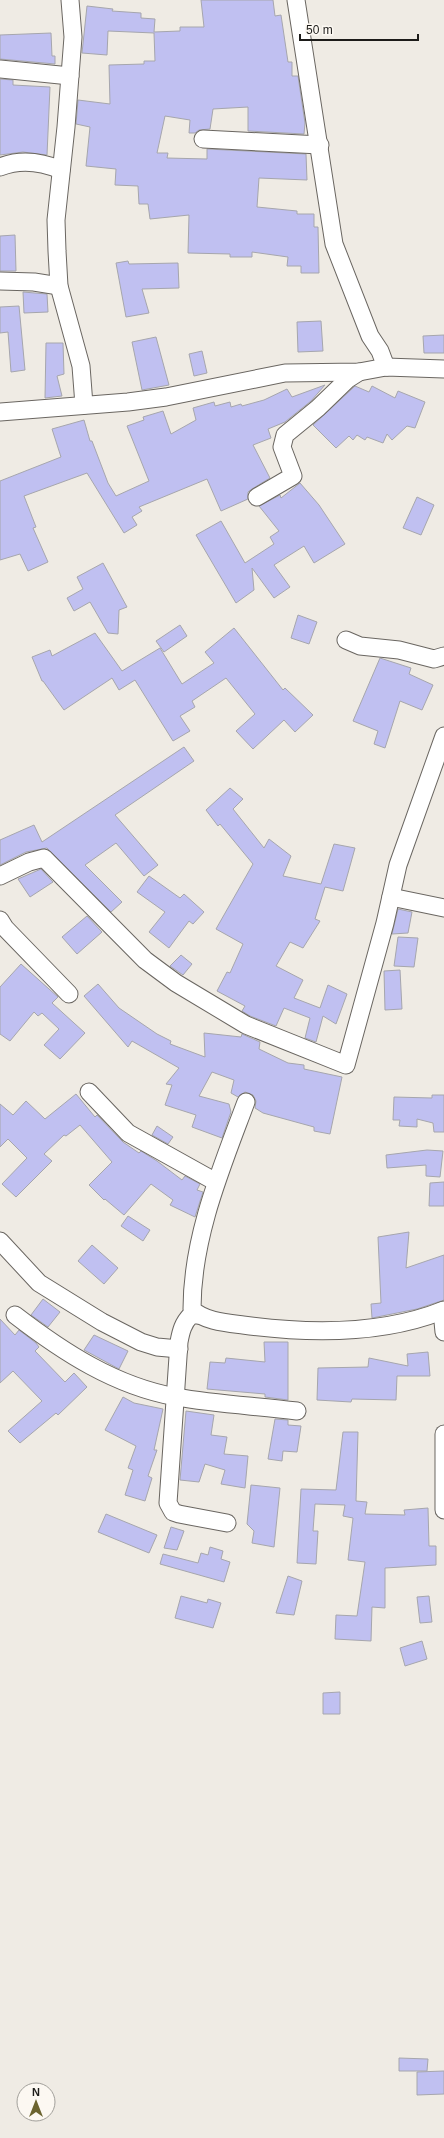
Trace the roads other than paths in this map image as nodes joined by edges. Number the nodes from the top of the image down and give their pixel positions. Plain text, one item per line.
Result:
1 (70, 0) edge
2 (296, 0) edge
3 (0, 69) edge
4 (70, 76) junction
5 (203, 139) dead end
6 (320, 145) junction
7 (0, 167) edge
8 (61, 170) junction
9 (0, 281) edge
10 (59, 286) junction
11 (386, 367) junction
12 (444, 369) edge
13 (359, 372) junction
14 (84, 405) junction
15 (0, 412) edge
16 (257, 497) dead end
17 (346, 640) dead end
18 (444, 656) edge
19 (444, 736) edge
20 (0, 876) edge
21 (391, 897) junction
22 (444, 908) edge
23 (0, 920) edge
24 (69, 994) dead end
25 (88, 1092) dead end
26 (246, 1102) dead end
27 (216, 1182) junction
28 (0, 1241) edge
29 (443, 1310) edge
30 (198, 1315) junction
31 (14, 1316) dead end
32 (444, 1332) edge
33 (179, 1349) junction
34 (175, 1397) junction
35 (297, 1411) dead end
36 (444, 1434) edge
37 (444, 1510) edge
38 (227, 1524) dead end

1 - 4 street
2 - 6 street
3 - 4 street
4 - 8 street
5 - 6 street
6 - 11 street
7 - 8 street
8 - 10 street
9 - 10 street
10 - 14 street
11 - 12 street
11 - 13 street
13 - 14 street
13 - 16 street
14 - 15 street
17 - 18 street
19 - 21 street
20 - 21 street
21 - 22 street
23 - 24 street
25 - 27 street
26 - 27 street
27 - 30 street
28 - 33 street
29 - 30 street
29 - 32 street
30 - 33 street
31 - 34 street
33 - 34 street
34 - 35 street
34 - 38 street
36 - 37 street

